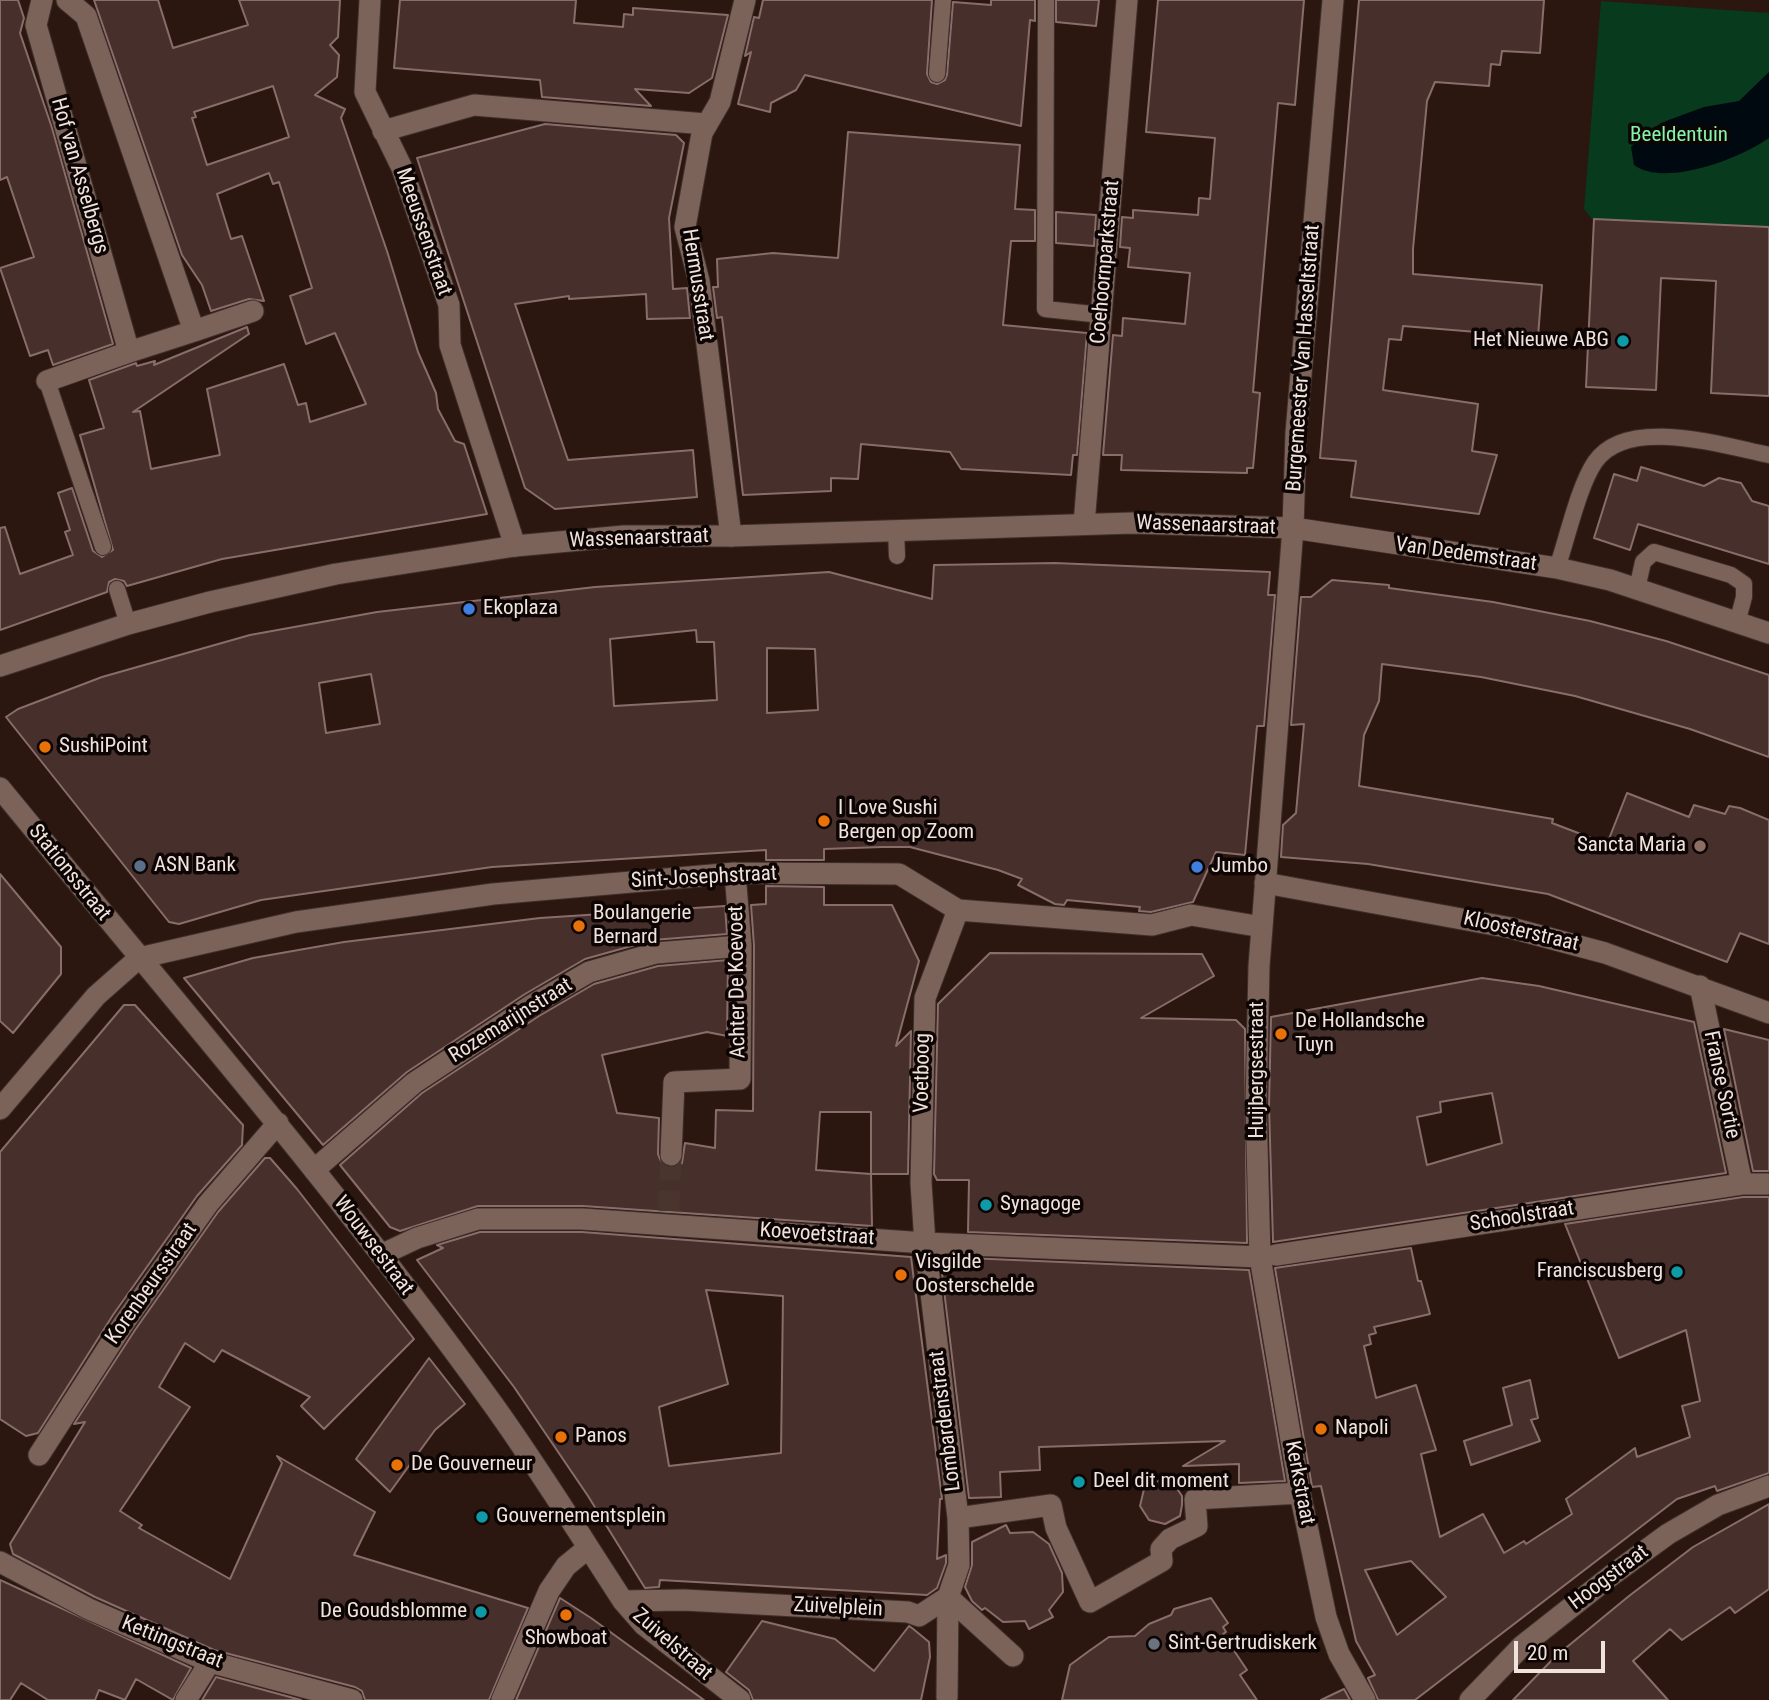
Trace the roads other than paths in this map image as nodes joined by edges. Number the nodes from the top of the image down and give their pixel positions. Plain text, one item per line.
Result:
1 (42, 0) edge
2 (67, 0) edge
3 (370, 0) edge
4 (745, 0) edge
5 (943, 0) edge
6 (1046, 0) edge
7 (1127, 0) edge
8 (1332, 0) edge
9 (937, 74) dead end
10 (706, 124) junction
11 (383, 131) junction
12 (253, 312) dead end
13 (1102, 315) junction
14 (194, 331) junction
15 (129, 352) junction
16 (47, 381) joint
17 (1769, 455) edge
18 (1084, 524) junction
19 (1293, 528) junction
20 (896, 529) junction
21 (731, 536) junction
22 (515, 546) junction
23 (103, 547) dead end
24 (897, 556) dead end
25 (1557, 568) junction
26 (117, 589) dead end
27 (1637, 589) junction
28 (1737, 623) junction
29 (128, 624) junction
30 (1769, 633) edge
31 (0, 666) edge
32 (0, 788) edge
33 (735, 873) junction
34 (1265, 883) junction
35 (958, 910) junction
36 (1262, 927) junction
37 (741, 946) junction
38 (139, 958) junction
39 (1700, 986) junction
40 (1769, 1013) edge
41 (0, 1109) edge
42 (278, 1124) junction
43 (671, 1154) tunnel mouth
44 (314, 1170) junction
45 (1742, 1184) junction
46 (1769, 1184) edge
47 (925, 1243) junction
48 (381, 1255) junction
49 (1268, 1256) junction
50 (39, 1455) dead end
51 (1769, 1486) edge
52 (1300, 1493) junction
53 (958, 1518) junction
54 (588, 1548) junction
55 (0, 1562) edge
56 (948, 1597) junction
57 (623, 1601) junction
58 (1013, 1656) dead end
59 (210, 1662) junction
60 (947, 1697) dead end
61 (186, 1700) edge
62 (352, 1700) edge
63 (502, 1700) edge
64 (740, 1700) edge
65 (1365, 1700) edge
66 (1470, 1700) edge

1 - 15 street, Hof van Asselbergs
2 - 14 street
3 - 11 street, Meeussenstraat
4 - 10 street, Hermusstraat
5 - 9 lane
6 - 13 lane
7 - 13 street, Coehoornparkstraat
8 - 19 street, Burgemeester Van Hasseltstraat
10 - 11 street
10 - 21 street, Hermusstraat
11 - 22 street, Meeussenstraat
12 - 14 street
13 - 18 street, Coehoornparkstraat
14 - 15 street
15 - 16 street
16 - 23 lane
17 - 25 lane
18 - 19 street, Wassenaarstraat
18 - 20 street, Wassenaarstraat
19 - 25 street, Van Dedemstraat
19 - 34 street, Burgemeester Van Hasseltstraat
20 - 21 street, Wassenaarstraat
20 - 24 lane
21 - 22 street, Wassenaarstraat
22 - 29 street, Wassenaarstraat
25 - 27 street, Van Dedemstraat
26 - 29 lane
27 - 28 street, Van Dedemstraat
27 - 28 lane
28 - 30 street, Van Dedemstraat
29 - 31 street, Wassenaarstraat
32 - 38 street, Stationsstraat
33 - 35 street, Sint-Josephstraat
33 - 37 street, Achter De Koevoet
33 - 38 street, Sint-Josephstraat
34 - 36 street, Huijbergsestraat
34 - 39 street, Kloosterstraat
35 - 36 street, Sint-Josephstraat
35 - 47 street, Voetboog
36 - 49 street, Huijbergsestraat
37 - 43 street, Achter De Koevoet
37 - 44 street, Rozemarijnstraat
38 - 41 street
38 - 42 street, Wouwsestraat
39 - 40 street, Kloosterstraat
39 - 45 street, Franse Sortie
42 - 44 street, Wouwsestraat
42 - 50 street, Korenbeursstraat
44 - 48 street, Wouwsestraat
45 - 46 street, Schoolstraat
45 - 49 street, Schoolstraat
47 - 48 street, Koevoetstraat
47 - 49 street, Koevoetstraat
47 - 53 street, Lombardenstraat
48 - 54 street, Wouwsestraat
49 - 52 street, Kerkstraat
51 - 66 street, Hoogstraat
52 - 53 street
52 - 65 street, Kerkstraat
53 - 56 street, Lombardenstraat
54 - 57 street, Zuivelstraat
54 - 63 street
55 - 59 street, Kettingstraat
56 - 57 street, Zuivelplein
56 - 58 street
56 - 60 street
57 - 64 street, Zuivelstraat
59 - 61 street
59 - 62 street, Kettingstraat

